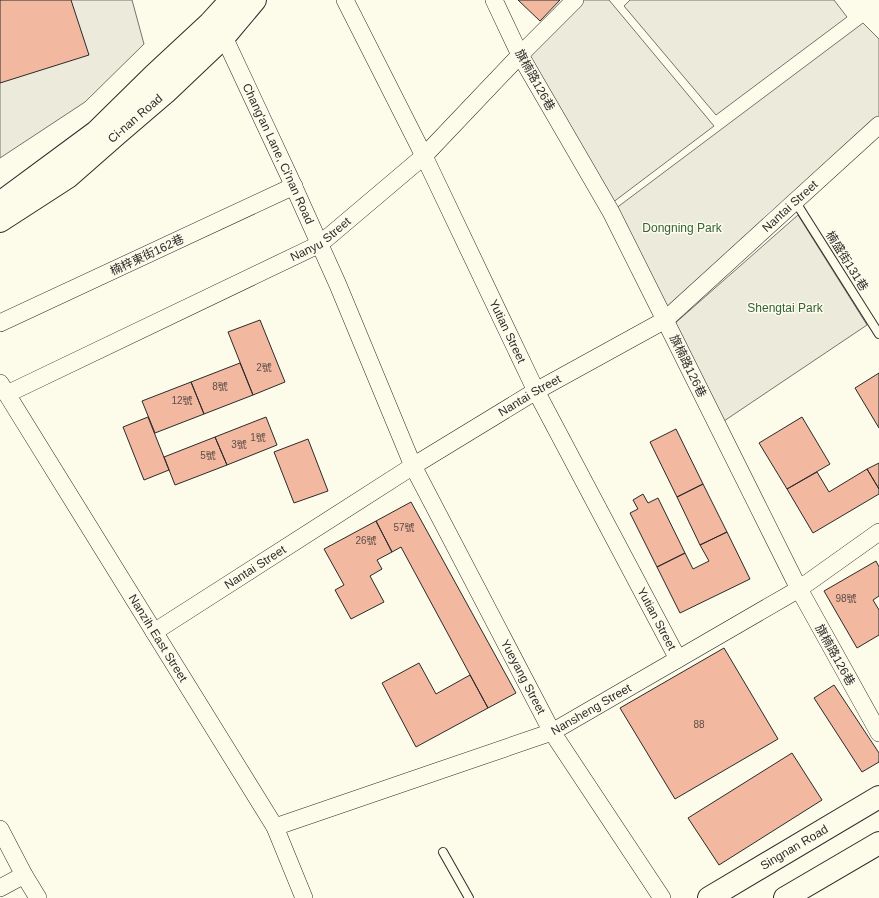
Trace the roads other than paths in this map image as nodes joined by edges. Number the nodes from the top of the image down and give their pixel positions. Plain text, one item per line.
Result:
1 (230, 0) edge
2 (255, 0) edge
3 (345, 0) edge
4 (494, 0) edge
5 (575, 0) edge
6 (217, 30) junction
7 (520, 55) junction
8 (879, 125) edge
9 (424, 156) junction
10 (294, 186) junction
11 (795, 201) junction
12 (0, 203) edge
13 (0, 221) edge
14 (320, 244) junction
15 (665, 320) junction
16 (0, 323) edge
17 (879, 334) edge
18 (4, 389) edge
19 (536, 391) junction
20 (413, 466) junction
21 (879, 532) edge
22 (799, 589) junction
23 (154, 632) junction
24 (678, 659) junction
25 (552, 732) junction
26 (879, 734) edge
27 (879, 797) edge
28 (275, 827) junction
29 (0, 829) edge
30 (879, 843) edge
31 (443, 852) dead end
32 (24, 875) junction
33 (0, 888) edge
34 (38, 898) edge
35 (304, 898) edge
36 (469, 898) edge
37 (662, 898) edge
38 (709, 898) edge
39 (784, 898) edge

1 - 6 main road, Ci-nan Road
2 - 6 main road, Ci-nan Road
3 - 9 street, Yutian Street
4 - 7 street, 旗楠路126巷
5 - 7 street, Nanyu Street
6 - 10 street, Chang'an Lane, Ci'nan Road
6 - 12 main road, Ci-nan Road
6 - 13 main road, Ci-nan Road
7 - 9 street, Nanyu Street
7 - 15 street, 旗楠路126巷
8 - 11 street, Nantai Street
9 - 14 street, Nanyu Street
9 - 19 street, Yutian Street
10 - 14 street, Chang'an Lane, Ci'nan Road
10 - 16 street, 楠梓東街162巷
11 - 15 street, Nantai Street
11 - 17 lane, 楠盛街131巷
14 - 18 street, Nanyu Street
14 - 20 street, Chang'an Lane, Ci'nan Road
15 - 19 street, Nantai Street
15 - 22 street, 旗楠路126巷
18 - 23 street, Nanzih East Street
19 - 20 street, Nantai Street
19 - 24 street, Yutian Street
20 - 23 street, Nantai Street
20 - 25 street, Yueyang Street
21 - 22 street, Nansheng Street
22 - 24 street, Nansheng Street
22 - 26 street, 旗楠路126巷
23 - 28 street, Nanzih East Street
24 - 25 street, Nansheng Street
25 - 28 street, Nansheng Street
25 - 37 street, Yueyang Street
27 - 38 main road, Singnan Road
28 - 35 street, Nanzih East Street
29 - 32 street
30 - 39 main road
31 - 36 lane
32 - 33 street
32 - 34 street

